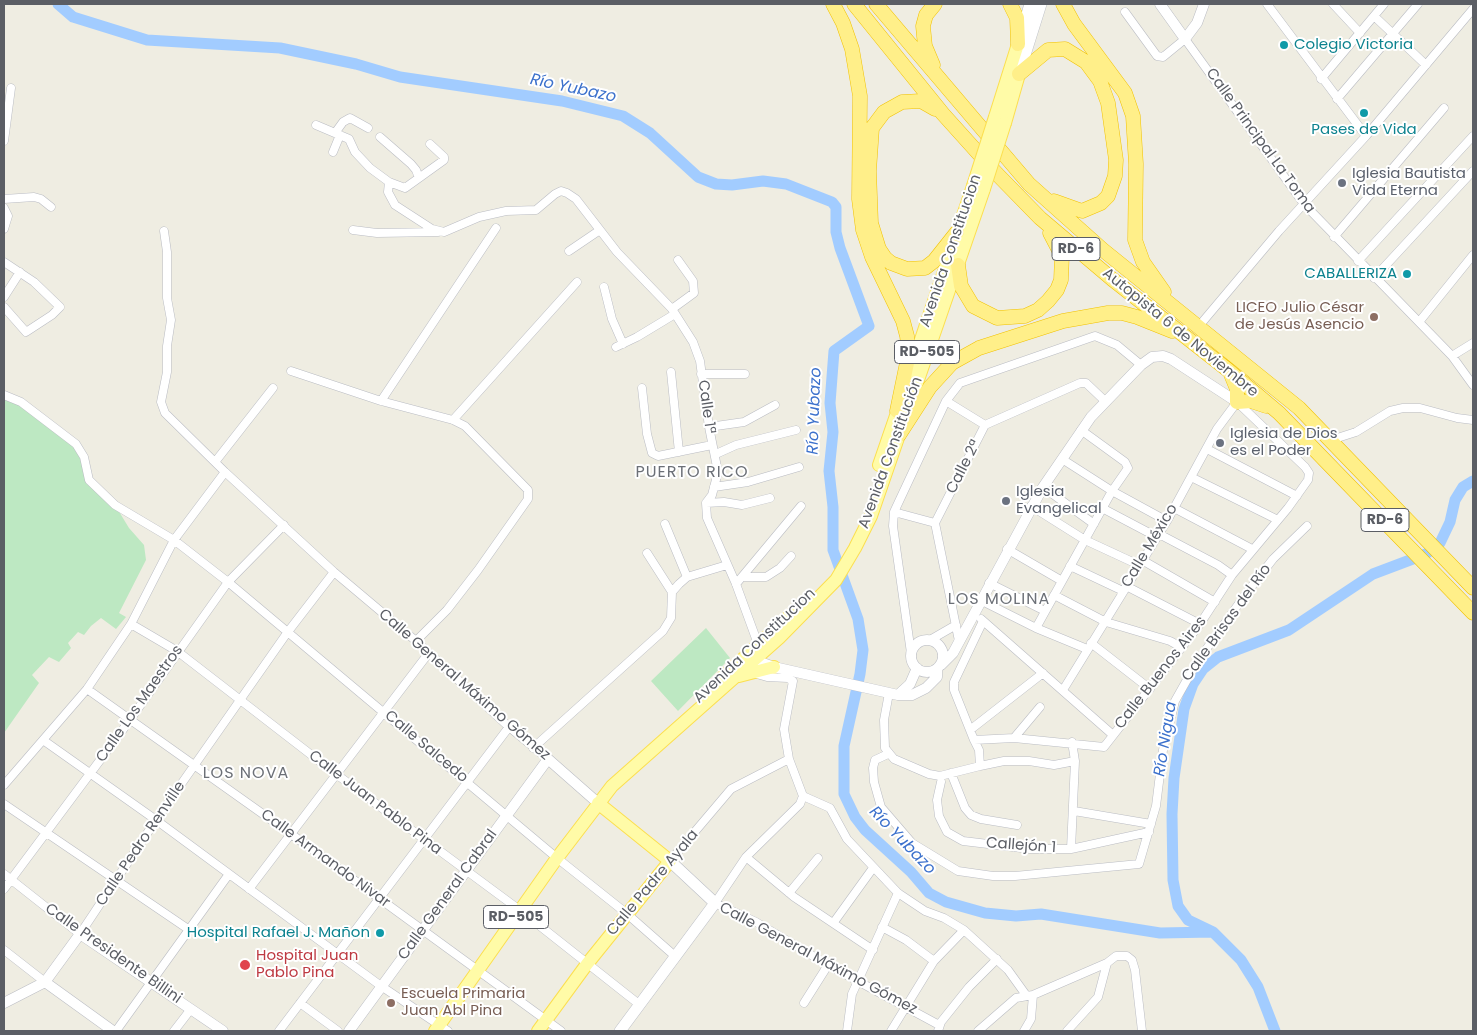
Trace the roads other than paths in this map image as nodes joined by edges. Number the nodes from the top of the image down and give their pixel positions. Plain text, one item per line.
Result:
1 (833, 4) edge
2 (854, 4) edge
3 (876, 4) edge
4 (935, 4) edge
5 (1010, 4) edge
6 (1030, 4) edge
7 (1041, 4) edge
8 (1063, 4) edge
9 (1160, 4) edge
10 (1204, 4) edge
11 (1267, 4) edge
12 (1334, 4) edge
13 (1384, 4) edge
14 (1418, 4) edge
15 (1473, 9) edge
16 (1125, 12) dead end
17 (1374, 16) junction
18 (1360, 33) junction
19 (1392, 34) junction
20 (1185, 39) junction
21 (1018, 44) junction
22 (1426, 65) junction
23 (1020, 74) junction
24 (1321, 78) junction
25 (939, 80) junction
26 (11, 88) dead end
27 (1336, 99) junction
28 (1444, 108) dead end
29 (943, 114) junction
30 (1000, 120) junction
31 (316, 125) dead end
32 (368, 128) dead end
33 (338, 134) junction
34 (1366, 136) junction
35 (1473, 136) edge
36 (380, 137) dead end
37 (4, 141) edge
38 (430, 144) dead end
39 (333, 152) dead end
40 (1473, 171) edge
41 (419, 178) junction
42 (390, 182) junction
43 (1029, 184) junction
44 (978, 188) junction
45 (4, 199) edge
46 (1304, 204) junction
47 (50, 207) dead end
48 (4, 208) edge
49 (1040, 218) junction
50 (496, 228) dead end
51 (4, 229) edge
52 (353, 230) dead end
53 (600, 230) junction
54 (164, 231) dead end
55 (444, 232) junction
56 (957, 232) junction
57 (1334, 237) junction
58 (569, 251) dead end
59 (1473, 255) edge
60 (678, 260) dead end
61 (1358, 260) junction
62 (4, 262) edge
63 (958, 265) junction
64 (20, 272) junction
65 (1374, 278) junction
66 (577, 282) dead end
67 (604, 287) dead end
68 (4, 297) edge
69 (4, 307) edge
70 (673, 311) junction
71 (1180, 312) junction
72 (1419, 322) junction
73 (1199, 326) junction
74 (1188, 338) junction
75 (1473, 343) edge
76 (1452, 356) junction
77 (1141, 365) junction
78 (1228, 370) junction
79 (292, 371) dead end
80 (671, 372) dead end
81 (701, 374) junction
82 (745, 374) dead end
83 (1473, 385) edge
84 (273, 388) dead end
85 (642, 388) dead end
86 (4, 395) edge
87 (381, 401) junction
88 (946, 401) junction
89 (1105, 401) junction
90 (1237, 402) junction
91 (775, 405) dead end
92 (898, 411) junction
93 (1279, 412) junction
94 (453, 420) junction
95 (1473, 420) edge
96 (985, 426) junction
97 (709, 428) junction
98 (796, 430) dead end
99 (1081, 430) junction
100 (899, 434) junction
101 (1332, 440) junction
102 (712, 445) junction
103 (1207, 449) junction
104 (679, 452) junction
105 (716, 454) junction
106 (1062, 459) junction
107 (215, 462) junction
108 (799, 466) dead end
109 (225, 472) junction
110 (1191, 477) junction
111 (714, 487) junction
112 (1043, 487) junction
113 (1112, 491) junction
114 (1298, 496) junction
115 (770, 498) dead end
116 (706, 503) junction
117 (801, 506) dead end
118 (1031, 506) junction
119 (1102, 508) junction
120 (1174, 508) junction
121 (894, 512) junction
122 (867, 515) junction
123 (1278, 520) junction
124 (1167, 521) junction
125 (935, 523) junction
126 (665, 524) dead end
127 (1094, 524) junction
128 (284, 525) junction
129 (1307, 526) dead end
130 (1158, 535) junction
131 (174, 540) junction
132 (1085, 540) junction
133 (1007, 549) junction
134 (1252, 550) junction
135 (647, 553) dead end
136 (791, 556) dead end
137 (1141, 563) junction
138 (727, 565) junction
139 (1070, 566) junction
140 (334, 572) junction
141 (1232, 575) junction
142 (834, 576) junction
143 (687, 577) junction
144 (742, 577) junction
145 (1062, 581) junction
146 (228, 582) junction
147 (989, 583) junction
148 (736, 584) junction
149 (1473, 588) edge
150 (1125, 589) junction
151 (672, 592) junction
152 (1054, 595) junction
153 (980, 600) junction
154 (1215, 602) junction
155 (1045, 611) junction
156 (973, 613) junction
157 (1473, 613) edge
158 (983, 621) junction
159 (1106, 622) junction
160 (131, 624) junction
161 (1200, 624) junction
162 (956, 625) junction
163 (1036, 628) junction
164 (287, 633) junction
165 (779, 638) junction
166 (930, 640) junction
167 (416, 641) junction
168 (959, 641) junction
169 (1089, 646) junction
170 (1182, 647) junction
171 (177, 651) junction
172 (911, 653) junction
173 (428, 654) junction
174 (753, 658) junction
175 (939, 667) junction
176 (780, 668) junction
177 (917, 668) junction
178 (1043, 673) junction
179 (87, 689) junction
180 (1150, 689) junction
181 (1063, 690) junction
182 (893, 694) junction
183 (242, 700) junction
184 (1040, 707) dead end
185 (382, 711) junction
186 (130, 720) junction
187 (509, 727) junction
188 (970, 730) junction
189 (1113, 735) junction
190 (1014, 738) junction
191 (43, 740) junction
192 (974, 740) junction
193 (1072, 742) junction
194 (533, 748) junction
195 (888, 754) junction
196 (548, 759) junction
197 (789, 759) junction
198 (1075, 761) junction
199 (195, 765) junction
200 (980, 766) junction
201 (90, 773) junction
202 (951, 773) junction
203 (336, 774) junction
204 (467, 782) junction
205 (941, 782) dead end
206 (4, 785) edge
207 (612, 786) junction
208 (803, 796) junction
209 (598, 803) junction
210 (4, 804) edge
211 (1074, 811) junction
212 (506, 814) junction
213 (156, 820) junction
214 (1017, 825) dead end
215 (1150, 828) junction
216 (45, 832) junction
217 (291, 834) junction
218 (423, 839) junction
219 (1072, 849) junction
220 (746, 857) junction
221 (557, 858) junction
222 (818, 858) dead end
223 (670, 861) junction
224 (873, 868) junction
225 (466, 872) junction
226 (229, 874) junction
227 (7, 877) edge
228 (115, 879) junction
229 (4, 889) edge
230 (249, 889) junction
231 (789, 893) junction
232 (898, 893) junction
233 (378, 899) junction
234 (715, 903) junction
235 (521, 911) junction
236 (626, 913) junction
237 (834, 922) junction
238 (882, 927) junction
239 (422, 929) junction
240 (188, 930) junction
241 (964, 930) junction
242 (80, 934) junction
243 (4, 950) edge
244 (873, 950) junction
245 (338, 953) junction
246 (676, 958) junction
247 (996, 959) junction
248 (934, 961) junction
249 (1107, 963) junction
250 (587, 964) junction
251 (828, 965) junction
252 (479, 970) junction
253 (151, 981) junction
254 (45, 982) junction
255 (859, 982) junction
256 (381, 986) junction
257 (1030, 995) junction
258 (4, 1003) edge
259 (300, 1003) junction
260 (804, 1003) dead end
261 (640, 1005) junction
262 (906, 1007) junction
263 (191, 1008) junction
264 (542, 1026) edge
265 (938, 1028) edge
266 (440, 1029) edge
267 (850, 1030) edge
268 (112, 1031) edge
269 (116, 1031) edge
270 (174, 1031) edge
271 (223, 1031) edge
272 (279, 1031) edge
273 (338, 1031) edge
274 (349, 1031) edge
275 (561, 1031) edge
276 (620, 1031) edge
277 (891, 1031) edge
278 (978, 1031) edge
279 (1025, 1031) edge
280 (1067, 1031) edge
281 (1142, 1031) edge

1 - 92 highway
2 - 29 highway, Autopista 6 de Noviembre / RD-6
3 - 25 highway, Autopista 6 de Noviembre / RD-6
4 - 25 highway
5 - 21 highway
6 - 21 main road, RD-505
7 - 23 main road, RD-505
8 - 71 highway
9 - 20 street, Calle Principal La Toma
10 - 20 street
11 - 24 street
12 - 18 street
13 - 17 street
14 - 19 street
15 - 22 street
16 - 20 street
17 - 18 street
17 - 19 street
18 - 24 street
19 - 22 street
19 - 27 street
20 - 46 street, Calle Principal La Toma
21 - 30 main road, RD-505
22 - 34 street
23 - 30 main road, RD-505
23 - 43 highway
24 - 27 street
25 - 43 highway, Autopista 6 de Noviembre / RD-6
26 - 37 street
27 - 34 street
28 - 57 street
29 - 49 highway, Autopista 6 de Noviembre / RD-6
29 - 56 highway
30 - 44 main road, Avenida Constitucion / RD-505, bridge
31 - 33 street
32 - 33 street
33 - 39 street
33 - 42 street
34 - 46 street
35 - 61 street
36 - 41 street
38 - 41 street
40 - 65 street
41 - 42 street
42 - 55 street
43 - 71 highway, Autopista 6 de Noviembre / RD-6
44 - 56 main road, Avenida Constitucion / RD-505
44 - 63 main road, Avenida Constitución / RD-505
45 - 47 street
46 - 57 street, Calle Principal La Toma
46 - 73 street
48 - 51 street
49 - 63 highway
49 - 74 highway, Autopista 6 de Noviembre / RD-6
50 - 87 street
52 - 55 street
53 - 55 street, Calle 1ª
53 - 58 street
53 - 70 street, Calle 1ª
54 - 107 street, Calle General Máximo Gómez
56 - 92 main road, Avenida Constitucion / RD-505
57 - 61 street, Calle Principal La Toma
59 - 72 street
60 - 70 street
61 - 65 street, Calle Principal La Toma
62 - 64 street
63 - 100 main road, Avenida Constitución / RD-505
64 - 68 street
64 - 69 street
65 - 72 street, Calle Principal La Toma
66 - 94 street
67 - 70 street
70 - 81 street, Calle 1ª
71 - 73 highway, Autopista 6 de Noviembre / RD-6
72 - 76 street, Calle Principal La Toma
73 - 101 highway, Autopista 6 de Noviembre / RD-6
74 - 78 highway, Autopista 6 de Noviembre / RD-6
74 - 100 highway
75 - 76 street
76 - 83 street, Calle Principal La Toma
77 - 88 street
77 - 89 street
77 - 90 street
78 - 90 highway
78 - 93 highway, Autopista 6 de Noviembre / RD-6
79 - 87 street
80 - 104 street
81 - 82 street
81 - 97 street, Calle 1ª
84 - 107 street
85 - 104 street
86 - 131 street, Calle Salcedo
87 - 94 street
88 - 96 street
88 - 121 street
89 - 96 street, Calle 2ª
89 - 99 street
90 - 93 highway
90 - 103 street, Calle México
90 - 114 street, Calle Buenos Aires
91 - 97 street
92 - 122 main road, Avenida Constitucion / RD-505
93 - 157 highway, Autopista 6 de Noviembre / RD-6
94 - 167 street
95 - 101 street
96 - 125 street, Calle 2ª
97 - 102 street, Calle 1ª
98 - 105 street
99 - 106 street
99 - 113 street
100 - 122 main road, Avenida Constitución / RD-505
101 - 149 highway, Autopista 6 de Noviembre / RD-6
102 - 104 street
102 - 105 street, Calle 1ª
103 - 110 street, Calle México
103 - 114 street
105 - 111 street, Calle 1ª
106 - 112 street
106 - 113 street
107 - 109 street, Calle General Máximo Gómez
108 - 111 street
109 - 128 street, Calle General Máximo Gómez
109 - 131 street
110 - 120 street, Calle México
110 - 123 street
111 - 116 street, Calle 1ª
112 - 118 street
112 - 127 street
113 - 119 street
113 - 124 street
114 - 123 street, Calle Buenos Aires
115 - 116 street
116 - 138 street
117 - 144 street
118 - 132 street
118 - 133 street
119 - 127 street
119 - 130 street
120 - 124 street, Calle México
120 - 134 street
121 - 125 street
121 - 172 street
122 - 142 main road, Avenida Constitucion / RD-505
123 - 134 street, Calle Buenos Aires
124 - 130 street, Calle México
125 - 162 street
126 - 143 street
127 - 132 street
128 - 140 street, Calle General Máximo Gómez
128 - 146 street, Calle Los Maestros
129 - 215 street, Calle Brisas del Río
130 - 137 street, Calle México
130 - 141 street
131 - 146 street, Calle Salcedo
131 - 160 street
132 - 137 street
132 - 139 street
133 - 145 street
133 - 147 street
134 - 141 street, Calle Buenos Aires
135 - 151 street
136 - 144 street
137 - 150 street, Calle México
137 - 154 street
138 - 143 street
138 - 148 street
139 - 145 street
139 - 150 street
140 - 164 street, Calle Pedro Renville
140 - 167 street, Calle General Máximo Gómez
141 - 154 street, Calle Buenos Aires
142 - 165 main road, RD-505
142 - 174 main road, Avenida Constitucion / RD-505
143 - 151 street
144 - 148 street
145 - 152 street
146 - 164 street, Calle Salcedo
146 - 171 street, Calle Los Maestros
147 - 153 street
147 - 155 street
148 - 174 street
150 - 159 street, Calle México
150 - 161 street
151 - 194 street
152 - 155 street
152 - 159 street
153 - 156 street
153 - 163 street
154 - 161 street, Calle Buenos Aires
155 - 163 street
156 - 158 street
156 - 168 street
158 - 178 street
158 - 188 street
159 - 169 street, Calle México
159 - 170 street
160 - 171 street, Calle Juan Pablo Pina
160 - 179 street
161 - 170 street, Calle Buenos Aires
162 - 166 street
162 - 168 street
163 - 169 street
164 - 183 street, Calle Pedro Renville
164 - 185 street, Calle Salcedo
165 - 174 main road, RD-505
165 - 176 main road
166 - 172 street
166 - 175 street
167 - 173 street, Calle General Máximo Gómez
168 - 175 street
169 - 180 street
169 - 181 street, Calle México
170 - 180 street, Calle Buenos Aires
171 - 183 street, Calle Juan Pablo Pina
171 - 186 street, Calle Los Maestros
172 - 177 street
173 - 185 street
173 - 187 street, Calle General Máximo Gómez
174 - 176 main road
174 - 197 street
174 - 207 main road, RD-505
174 - 207 main road, Avenida Constitucion / RD-505
175 - 177 street
175 - 182 street
176 - 182 street
177 - 182 street
178 - 181 street
178 - 188 street
179 - 186 street, Calle Armando Nivar
179 - 191 street
180 - 189 street, Calle Buenos Aires
181 - 189 street
182 - 195 street
183 - 199 street, Calle Pedro Renville
183 - 203 street, Calle Juan Pablo Pina
184 - 190 street
185 - 203 street
185 - 204 street, Calle Salcedo
186 - 199 street, Calle Armando Nivar
186 - 201 street, Calle Los Maestros
187 - 194 street, Calle General Máximo Gómez
187 - 204 street
188 - 192 street
189 - 193 street, Calle Buenos Aires
190 - 192 street, Calle Buenos Aires
190 - 193 street, Calle Buenos Aires
191 - 201 street
191 - 206 street
192 - 200 street
193 - 198 street
194 - 196 street, Calle General Máximo Gómez
195 - 202 street
195 - 215 street, Calle Brisas del Río
196 - 209 street, Calle General Máximo Gómez
196 - 212 street, Calle General Cabral
197 - 208 street
197 - 223 street, Calle Padre Ayala
198 - 200 street
198 - 211 street
199 - 213 street, Calle Pedro Renville
199 - 217 street, Calle Armando Nivar
200 - 202 street
201 - 213 street
201 - 216 street, Calle Los Maestros
202 - 214 street
203 - 217 street
203 - 218 street, Calle Juan Pablo Pina
204 - 212 street, Calle Salcedo
204 - 218 street
205 - 219 street, Callejón 1
207 - 209 main road, RD-505
208 - 220 street
208 - 224 street
209 - 221 main road, RD-505
209 - 223 main road, Calle General Máximo Gómez
210 - 216 street
211 - 215 street
211 - 219 street
212 - 221 street, Calle Salcedo
212 - 225 street, Calle General Cabral
213 - 226 street
213 - 228 street, Calle Pedro Renville
215 - 219 street, Callejón 1
216 - 227 street, Calle Los Maestros
216 - 228 street
217 - 230 street
217 - 233 street, Calle Armando Nivar
218 - 225 street, Calle Juan Pablo Pina
218 - 233 street
220 - 231 street
220 - 234 street
221 - 235 main road, RD-505
221 - 236 street, Calle Salcedo
222 - 231 street
223 - 234 main road, Calle General Máximo Gómez
223 - 236 main road, Calle Padre Ayala
224 - 232 street
224 - 237 street
225 - 235 street, Calle Juan Pablo Pina
225 - 239 street, Calle General Cabral
226 - 230 street
226 - 240 street
227 - 229 street, Calle Los Maestros
227 - 242 street, Calle Presidente Billini
228 - 240 street
228 - 242 street, Calle Pedro Renville
230 - 245 street
231 - 237 street
232 - 238 street
232 - 241 street
233 - 239 street, Calle Armando Nivar
233 - 245 street
234 - 246 main road
234 - 251 street, Calle General Máximo Gómez
235 - 250 street, Calle Juan Pablo Pina
235 - 252 main road, RD-505
236 - 246 street, Calle Salcedo
236 - 250 main road, Calle Padre Ayala
237 - 244 street
238 - 244 street
238 - 248 street
239 - 252 street, Calle Armando Nivar
239 - 256 street, Calle General Cabral
240 - 253 street
241 - 247 street
241 - 248 street
242 - 253 street, Calle Presidente Billini
242 - 254 street, Calle Pedro Renville
243 - 254 street
244 - 255 street
245 - 256 street
245 - 259 street
246 - 261 main road
247 - 257 street
247 - 265 street
248 - 262 street
249 - 257 street
249 - 280 street
249 - 281 street
250 - 261 street, Calle Juan Pablo Pina
250 - 264 main road, Calle Padre Ayala
251 - 255 street, Calle General Máximo Gómez
251 - 260 street
252 - 264 street, Calle Armando Nivar
252 - 266 main road, RD-505
253 - 263 street, Calle Presidente Billini
253 - 269 street
254 - 258 street, Calle Pedro Renville
254 - 268 street
255 - 262 street, Calle General Máximo Gómez
255 - 267 street
256 - 266 street
256 - 274 street, Calle General Cabral
257 - 278 street
257 - 279 street
259 - 272 street
259 - 273 street
261 - 276 main road
262 - 265 street, Calle General Máximo Gómez
262 - 277 street
263 - 270 street
263 - 271 street, Calle Presidente Billini
264 - 275 street, Calle Armando Nivar

